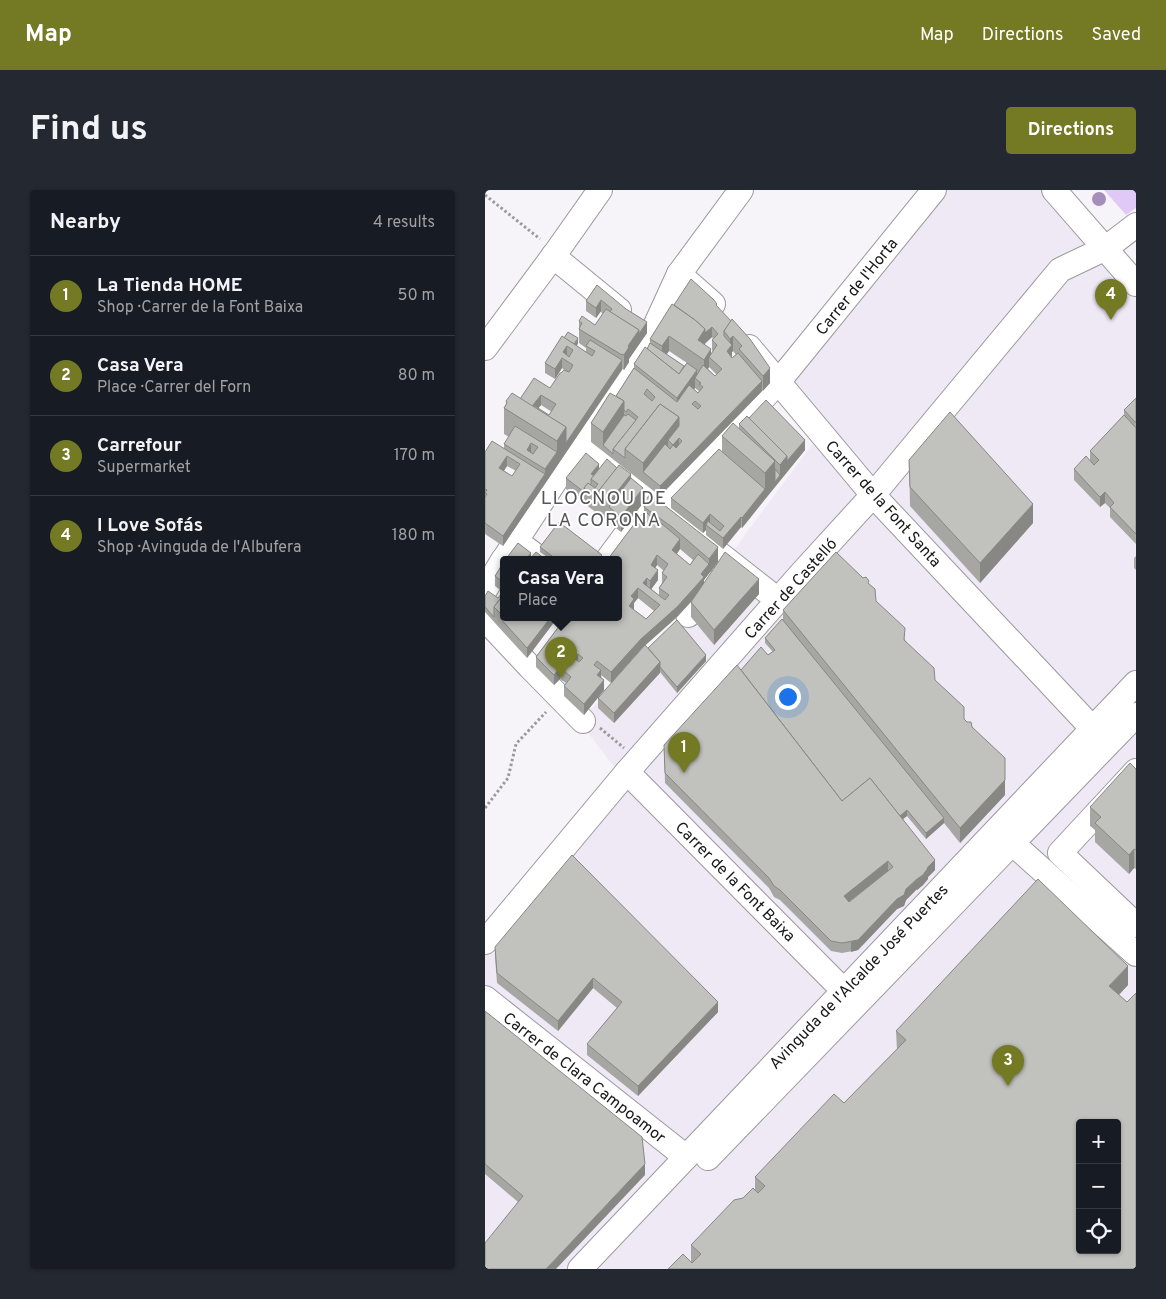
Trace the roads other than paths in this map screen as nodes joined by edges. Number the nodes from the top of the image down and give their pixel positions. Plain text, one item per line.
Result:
1 (600, 190) edge
2 (741, 190) edge
3 (935, 190) edge
4 (1054, 190) edge
5 (1136, 225) edge
6 (1106, 248) junction
7 (555, 253) junction
8 (679, 274) junction
9 (1136, 284) edge
10 (652, 333) junction
11 (485, 348) edge
12 (779, 381) junction
13 (579, 444) junction
14 (873, 495) junction
15 (656, 505) junction
16 (508, 554) edge
17 (521, 556) edge
18 (612, 556) edge
19 (726, 559) junction
20 (500, 567) edge
21 (485, 590) edge
22 (778, 600) junction
23 (688, 615) dead end
24 (485, 619) edge
25 (1136, 683) edge
26 (1136, 715) edge
27 (583, 721) road end
28 (1093, 729) junction
29 (632, 766) junction
30 (1136, 771) edge
31 (1012, 844) junction
32 (1060, 853) junction
33 (1043, 871) junction
34 (1136, 925) edge
35 (485, 942) edge
36 (1136, 954) edge
37 (844, 991) junction
38 (485, 998) edge
39 (686, 1157) junction
40 (580, 1269) edge
41 (600, 1269) edge

1 - 7 street
2 - 8 street
3 - 12 street, Carrer de l'Horta
4 - 6 street
5 - 6 street, Carrer de Castelló
6 - 9 street
6 - 14 street, Carrer de Castelló
7 - 10 street
7 - 11 street
8 - 10 street
8 - 12 street, Carrer de la Font Santa
10 - 13 street
12 - 14 street, Carrer de la Font Santa
12 - 15 street, Carrer de l'Horta
13 - 15 street
13 - 16 street
14 - 22 street, Carrer de Castelló
14 - 28 street, Carrer de la Font Santa
15 - 18 street, Carrer de l'Horta
15 - 19 street
16 - 17 street
19 - 22 street
19 - 23 street
20 - 21 street
22 - 29 street, Carrer de Castelló
24 - 27 street
25 - 28 street, Avinguda de l'Alcalde José Puertes
26 - 31 street, Avinguda de l'Alcalde José Puertes
28 - 37 street, Avinguda de l'Alcalde José Puertes
29 - 35 street, Carrer de Castelló
29 - 37 street, Carrer de la Font Baixa
30 - 32 street
31 - 33 street
31 - 41 street, Avinguda de l'Alcalde José Puertes
32 - 33 street
32 - 34 street
33 - 36 street
37 - 39 street, Avinguda de l'Alcalde José Puertes
38 - 39 street, Carrer de Clara Campoamor
39 - 40 street, Avinguda de l'Alcalde José Puertes

